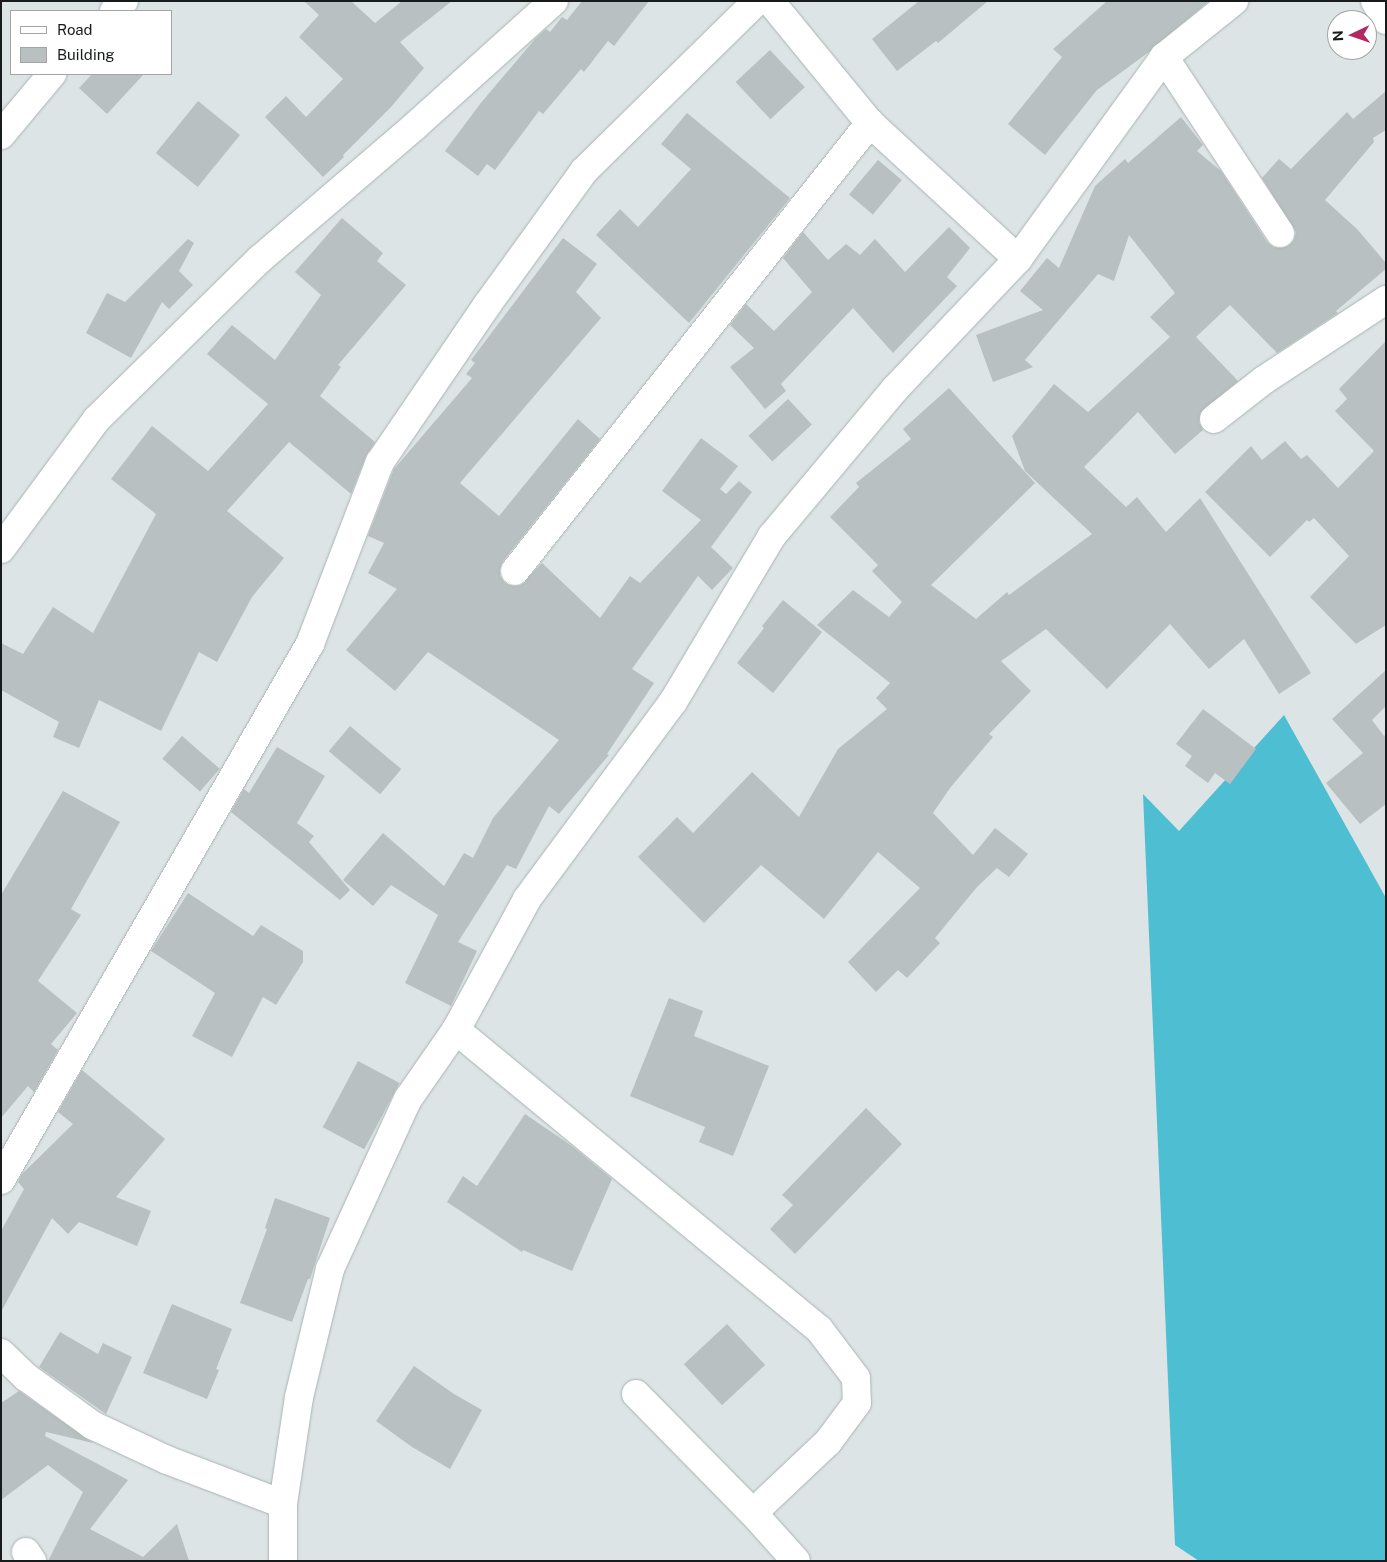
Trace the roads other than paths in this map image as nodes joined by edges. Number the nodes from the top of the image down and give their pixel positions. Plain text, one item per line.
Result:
1 (124, 1) edge
2 (554, 1) edge
3 (757, 1) edge
4 (770, 1) edge
5 (1234, 1) edge
6 (1375, 1) edge
7 (115, 10) edge
8 (1386, 20) edge
9 (1164, 57) junction
10 (51, 75) edge
11 (870, 123) junction
12 (1, 135) edge
13 (1280, 233) dead end
14 (1018, 259) junction
15 (1386, 300) edge
16 (1214, 419) dead end
17 (1, 549) edge
18 (516, 571) dead end
19 (456, 1030) junction
20 (1, 1180) edge
21 (1, 1353) edge
22 (636, 1394) dead end
23 (283, 1504) junction
24 (753, 1513) junction
25 (283, 1561) edge
26 (796, 1561) edge

1 - 7 street
2 - 17 street
3 - 20 street
4 - 11 street
5 - 9 street
6 - 8 street
9 - 13 street
9 - 14 street
10 - 12 street
11 - 14 street
11 - 18 street
14 - 19 street
15 - 16 street
19 - 23 street
19 - 24 street
21 - 23 street
22 - 24 street
23 - 25 street
24 - 26 street

